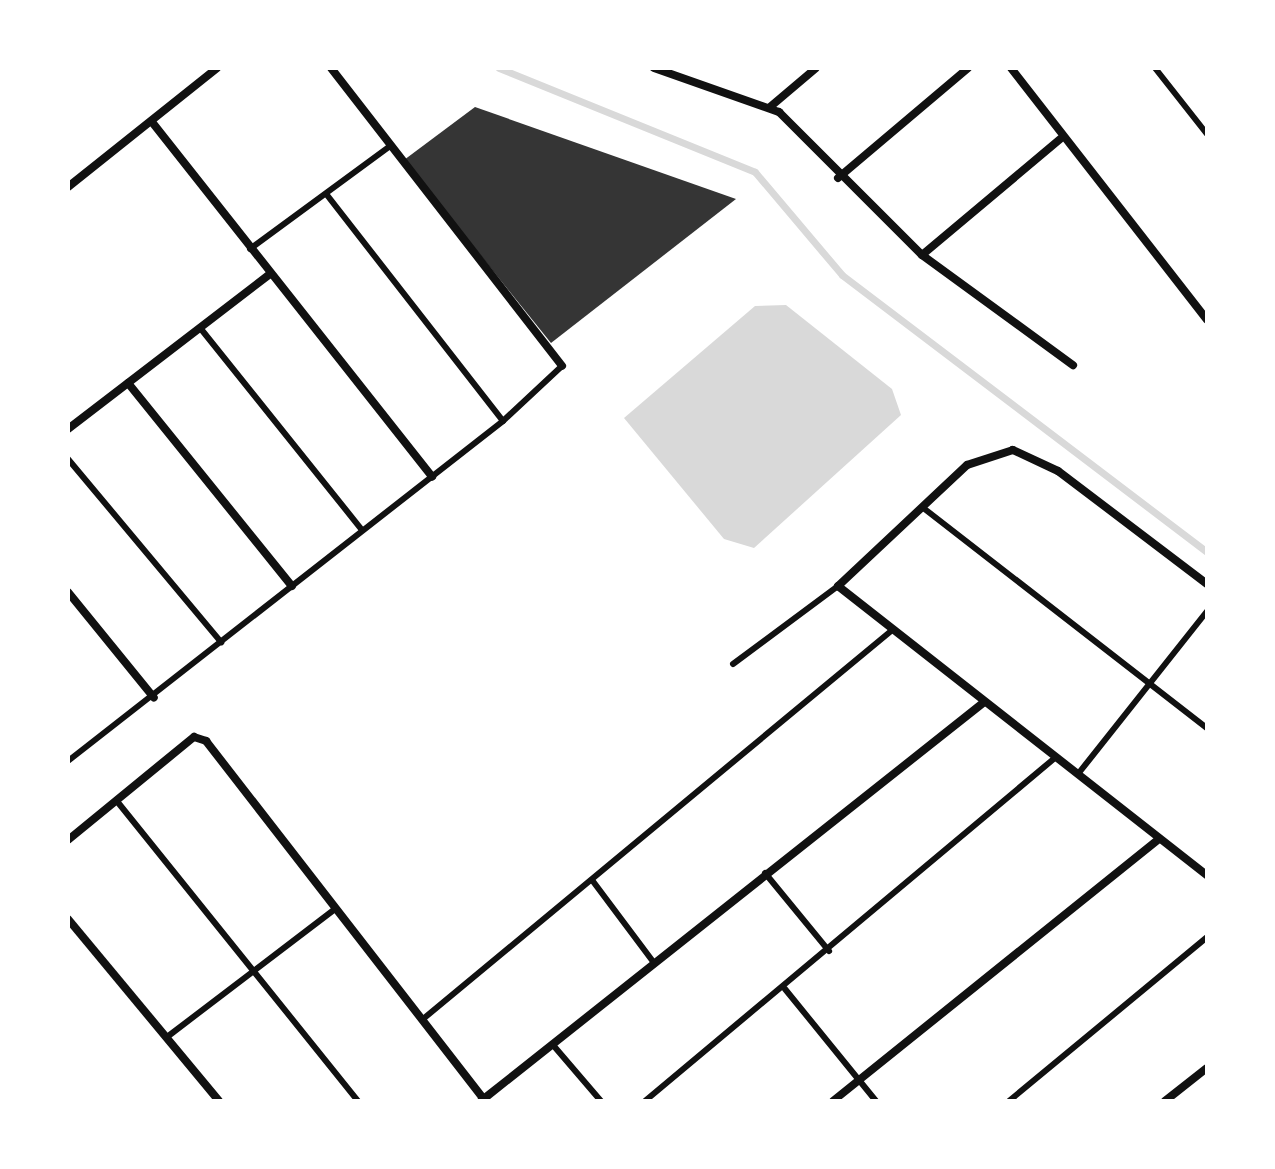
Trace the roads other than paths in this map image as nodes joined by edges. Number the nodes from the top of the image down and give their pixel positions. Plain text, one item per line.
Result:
1 (217, 68) edge
2 (331, 68) edge
3 (654, 68) edge
4 (816, 68) edge
5 (968, 68) edge
6 (1011, 68) edge
7 (1155, 68) edge
8 (770, 107) junction
9 (152, 122) junction
10 (1207, 134) edge
11 (1060, 139) junction
12 (389, 147) junction
13 (838, 178) junction
14 (68, 187) edge
15 (327, 195) junction
16 (249, 250) junction
17 (922, 255) junction
18 (270, 274) junction
19 (1207, 320) edge
20 (201, 329) junction
21 (1073, 365) dead end
22 (562, 366) joint
23 (128, 383) junction
24 (503, 421) junction
25 (68, 429) edge
26 (68, 459) edge
27 (432, 477) junction
28 (922, 507) junction
29 (361, 529) junction
30 (1207, 584) edge
31 (292, 586) junction
32 (838, 586) junction
33 (68, 592) edge
34 (1207, 611) edge
35 (891, 631) junction
36 (221, 642) junction
37 (733, 664) dead end
38 (1147, 684) junction
39 (154, 698) junction
40 (983, 703) junction
41 (1207, 728) edge
42 (1056, 757) junction
43 (68, 761) edge
44 (1078, 774) junction
45 (116, 800) junction
46 (1159, 839) junction
47 (68, 840) edge
48 (765, 873) junction
49 (1207, 875) edge
50 (592, 880) junction
51 (334, 910) junction
52 (68, 919) edge
53 (1207, 937) edge
54 (829, 951) junction
55 (654, 963) junction
56 (250, 974) junction
57 (785, 989) junction
58 (423, 1019) junction
59 (167, 1037) junction
60 (553, 1045) junction
61 (1207, 1068) edge
62 (859, 1080) junction
63 (483, 1100) edge
64 (219, 1101) edge
65 (358, 1101) edge
66 (601, 1101) edge
67 (645, 1101) edge
68 (833, 1101) edge
69 (876, 1101) edge
70 (1009, 1101) edge
71 (1165, 1101) edge

1 - 9 street
2 - 12 street
3 - 8 street
4 - 8 street
5 - 13 street
6 - 11 street
7 - 10 lane
8 - 13 street
9 - 14 street
9 - 16 street
11 - 17 street
11 - 19 street
12 - 15 lane
12 - 22 street
13 - 17 street
15 - 16 lane
15 - 24 lane
16 - 18 street
17 - 21 street
18 - 20 street
18 - 27 street
20 - 23 street
20 - 29 lane
22 - 24 lane
23 - 25 street
23 - 31 street
24 - 27 lane
26 - 36 lane
27 - 29 lane
28 - 30 street
28 - 32 street
28 - 38 lane
29 - 31 lane
31 - 36 lane
32 - 35 street
32 - 37 lane
33 - 39 street
34 - 38 lane
35 - 40 street
35 - 50 lane
36 - 39 lane
38 - 41 lane
38 - 44 lane
39 - 43 lane
40 - 42 street
40 - 48 street
42 - 44 street
42 - 54 lane
44 - 46 street
45 - 47 street
45 - 51 street
45 - 56 lane
46 - 49 street
46 - 62 street
48 - 54 lane
48 - 55 street
50 - 55 lane
50 - 58 lane
51 - 56 lane
51 - 58 street
52 - 59 street
53 - 70 lane
54 - 57 lane
55 - 60 street
56 - 59 lane
56 - 65 lane
57 - 62 lane
57 - 67 lane
58 - 63 street
59 - 64 street
60 - 63 street
60 - 66 lane
61 - 71 street
62 - 68 street
62 - 69 lane

